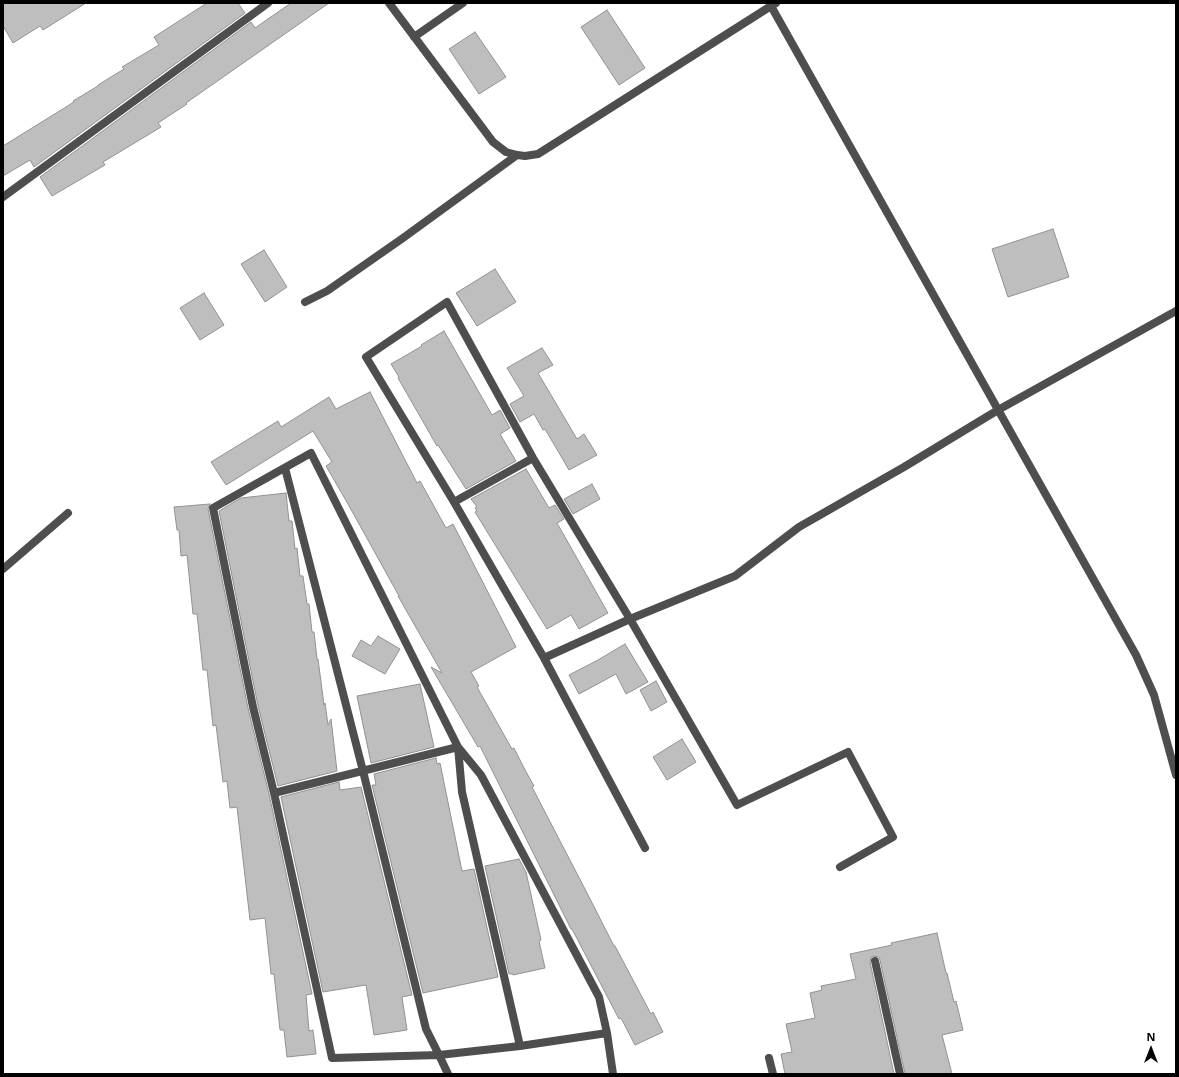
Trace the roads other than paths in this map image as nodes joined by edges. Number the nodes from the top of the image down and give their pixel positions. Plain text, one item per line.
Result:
1 (268, 3) edge
2 (389, 3) edge
3 (463, 3) edge
4 (773, 5) edge
5 (414, 37) junction
6 (517, 156) junction
7 (3, 197) edge
8 (305, 302) dead end
9 (1176, 311) edge
10 (998, 410) junction
11 (533, 458) junction
12 (285, 468) junction
13 (454, 502) junction
14 (68, 513) dead end
15 (3, 569) edge
16 (630, 619) junction
17 (544, 658) junction
18 (458, 747) junction
19 (363, 770) junction
20 (1176, 775) edge
21 (274, 793) junction
22 (645, 848) dead end
23 (840, 867) dead end
24 (875, 961) dead end
25 (607, 1033) junction
26 (520, 1046) junction
27 (439, 1055) junction
28 (769, 1058) dead end
29 (448, 1074) edge
30 (613, 1074) edge
31 (773, 1074) edge
32 (900, 1074) edge

1 - 7 street
2 - 5 street
3 - 5 street
4 - 6 street
4 - 10 street
5 - 6 street
6 - 8 street
9 - 10 street
10 - 16 street
10 - 20 street
11 - 13 street
11 - 13 street
11 - 16 street
12 - 18 street
12 - 19 street
12 - 21 street
13 - 17 street
14 - 15 street
16 - 17 street
16 - 23 street
17 - 22 street
18 - 19 street
18 - 25 street
18 - 26 street
19 - 21 street
19 - 27 street
21 - 27 street
24 - 32 street
25 - 26 street
25 - 30 street
26 - 27 street
27 - 29 street
28 - 31 street

